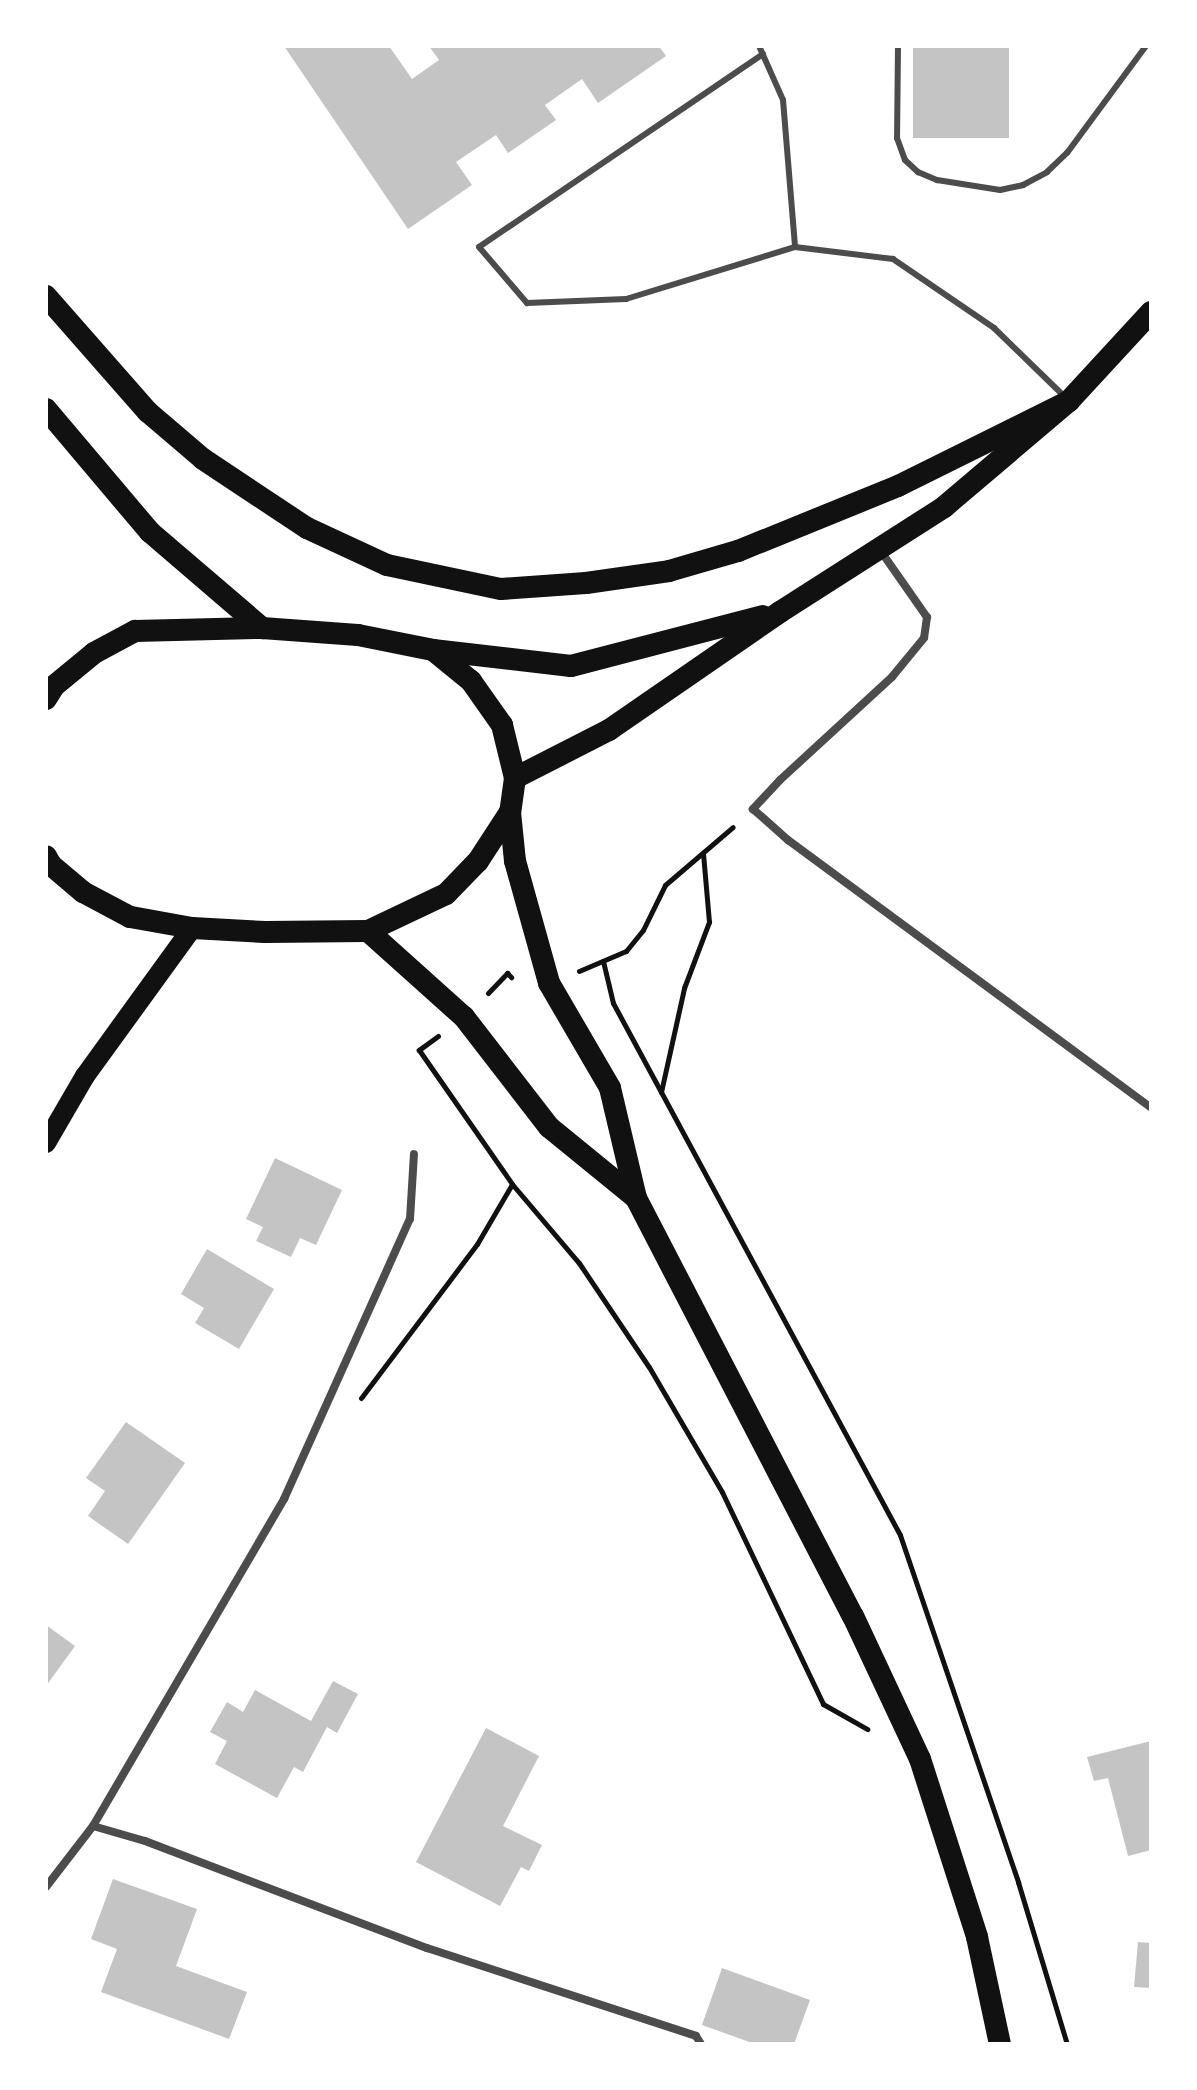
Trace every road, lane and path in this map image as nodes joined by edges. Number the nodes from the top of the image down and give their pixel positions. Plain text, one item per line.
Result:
1 (759, 46) edge
2 (898, 46) edge
3 (1146, 46) edge
4 (763, 54) junction
5 (795, 247) junction
6 (46, 296) edge
7 (1150, 315) edge
8 (1069, 401) junction
9 (46, 409) edge
10 (878, 548) junction
11 (780, 612) junction
12 (262, 628) junction
13 (433, 650) junction
14 (46, 699) edge
15 (515, 778) junction
16 (753, 809) junction
17 (510, 812) junction
18 (703, 852) junction
19 (46, 856) edge
20 (192, 928) junction
21 (368, 931) junction
22 (603, 961) junction
23 (549, 983) junction
24 (464, 1017) junction
25 (661, 1092) junction
26 (1151, 1108) edge
27 (46, 1143) edge
28 (414, 1154) dead end
29 (512, 1184) junction
30 (636, 1198) junction
31 (354, 1405) dead end
32 (920, 1759) junction
33 (93, 1826) junction
34 (46, 1887) edge
35 (701, 2044) edge
36 (1000, 2044) edge
37 (1067, 2044) edge

1 - 4 lane
2 - 3 lane
4 - 5 lane
4 - 5 lane
5 - 8 lane
6 - 8 highway
7 - 8 highway
8 - 10 highway
9 - 12 highway
10 - 11 highway
10 - 16 street
11 - 13 highway
11 - 15 highway
12 - 13 highway
12 - 14 highway
13 - 15 highway
15 - 17 highway
16 - 18 path
16 - 26 street
17 - 21 highway
17 - 23 highway
18 - 22 path
18 - 25 path
19 - 20 highway
20 - 21 highway
20 - 27 main road
21 - 24 highway
22 - 23 path
22 - 25 path
23 - 24 path
23 - 30 highway
24 - 29 path
24 - 30 highway
25 - 37 path
28 - 33 street
29 - 31 path
29 - 32 path
30 - 32 highway
32 - 36 highway
33 - 34 street
33 - 35 street

